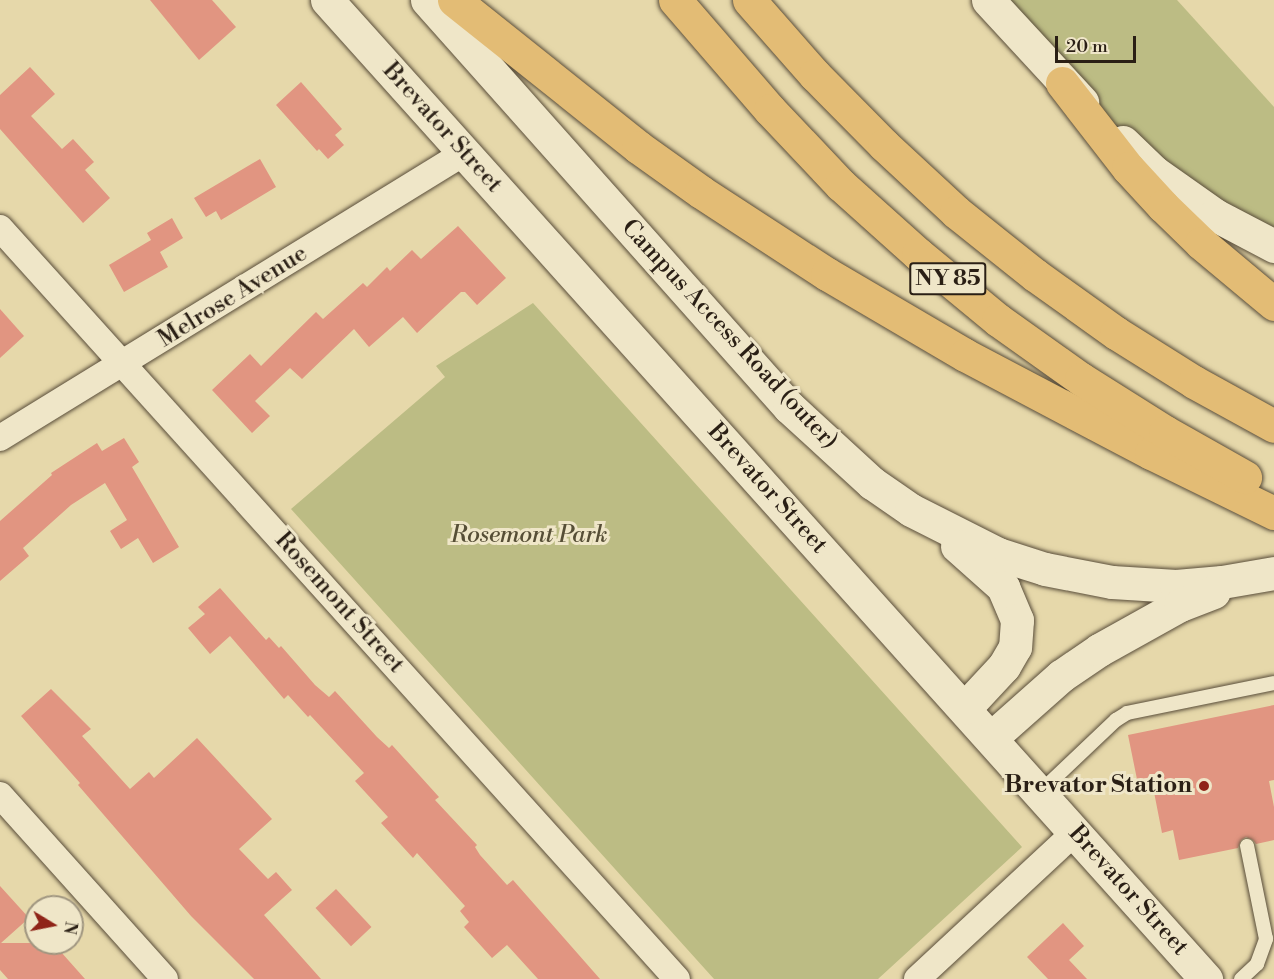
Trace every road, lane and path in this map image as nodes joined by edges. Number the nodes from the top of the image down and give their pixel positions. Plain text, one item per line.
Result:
1 (327, 0) edge
2 (427, 0) edge
3 (453, 0) edge
4 (675, 0) edge
5 (749, 0) edge
6 (998, 7) edge
7 (1062, 83) junction
8 (465, 153) junction
9 (0, 228) edge
10 (1274, 246) edge
11 (1274, 304) edge
12 (124, 364) junction
13 (1274, 426) edge
14 (0, 438) edge
15 (1274, 492) edge
16 (1274, 513) edge
17 (927, 519) junction
18 (1274, 574) edge
19 (1274, 683) edge
20 (965, 708) junction
21 (991, 738) junction
22 (1040, 792) junction
23 (0, 795) edge
24 (1076, 831) junction
25 (1247, 846) dead end
26 (165, 979) edge
27 (677, 979) edge
28 (917, 979) edge
29 (1206, 979) edge
30 (1241, 979) edge

1 - 8 street, Brevator Street
2 - 17 street, Campus Access Road (outer)
3 - 16 highway
4 - 15 highway, NY 85
5 - 13 highway, NY 85
6 - 7 street
7 - 10 street
7 - 11 highway
8 - 12 street, Melrose Avenue
8 - 20 street, Brevator Street
9 - 12 street, Rosemont Street
12 - 14 street, Melrose Avenue
12 - 27 street, Rosemont Street
17 - 18 street, Campus Access Road (outer)
17 - 20 street
18 - 21 street
19 - 22 lane
20 - 21 street, Brevator Street
21 - 22 street, Brevator Street
22 - 24 street, Brevator Street
23 - 26 street
24 - 28 street
24 - 29 street, Brevator Street
25 - 30 lane

